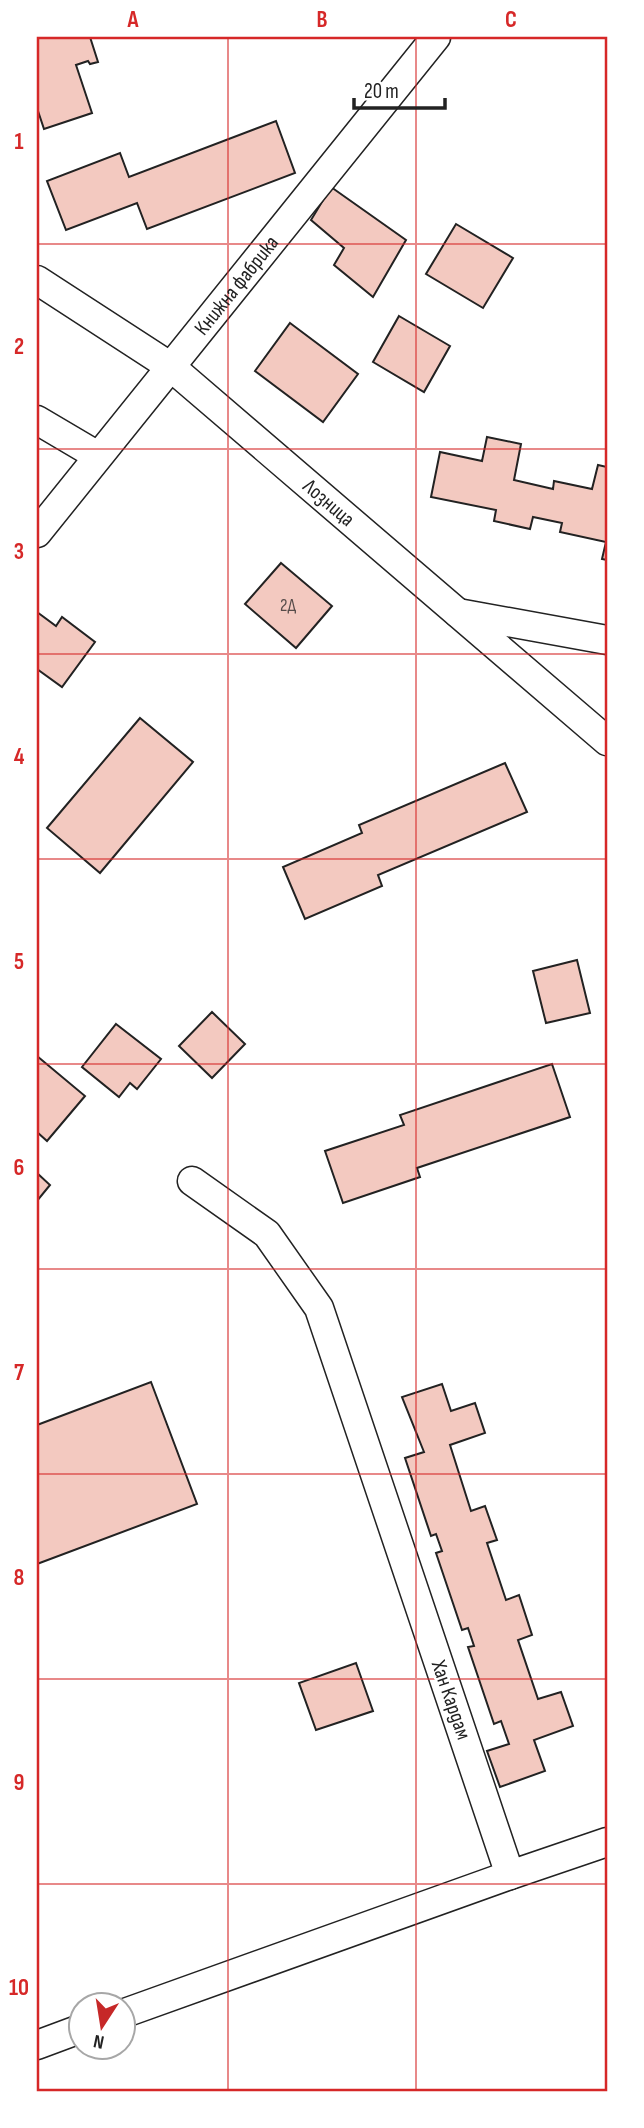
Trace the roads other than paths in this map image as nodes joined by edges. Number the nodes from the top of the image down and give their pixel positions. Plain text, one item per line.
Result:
1 (436, 37) edge
2 (38, 282) edge
3 (170, 367) junction
4 (37, 420) edge
5 (98, 456) junction
6 (37, 533) edge
7 (455, 612) junction
8 (607, 640) edge
9 (607, 741) edge
10 (192, 1181) dead end
11 (607, 1842) edge
12 (510, 1875) junction
13 (136, 2009) edge
14 (66, 2034) edge
15 (37, 2045) edge

1 - 3 street, Книжна фабрика
2 - 3 street, Лозница
3 - 5 street, Книжна фабрика
3 - 7 street, Лозница
4 - 5 street
5 - 6 street, Книжна фабрика
7 - 8 street
7 - 9 street, Лозница
10 - 12 street, Хан Кардам
11 - 12 street
12 - 13 street
14 - 15 street

